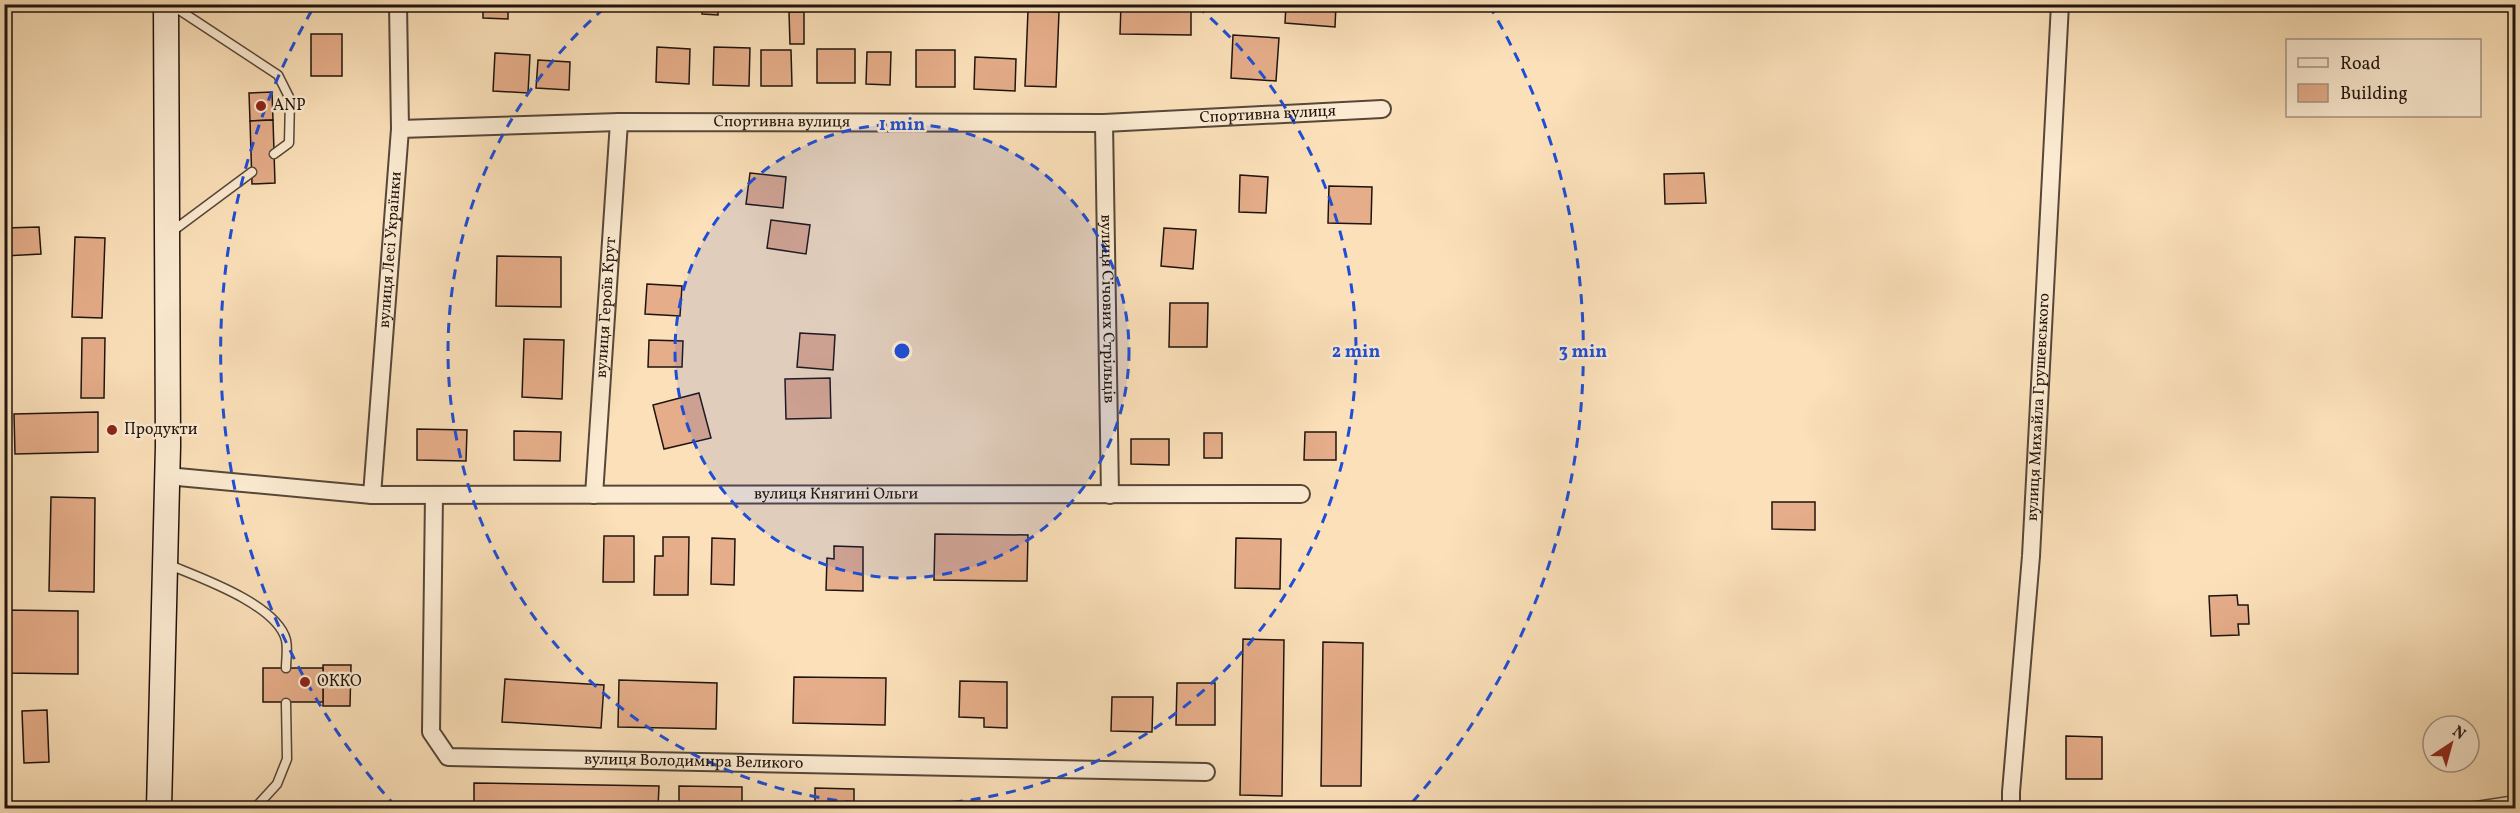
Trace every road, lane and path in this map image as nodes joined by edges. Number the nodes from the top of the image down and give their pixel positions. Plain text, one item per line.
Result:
1 (168, 4) edge
2 (398, 4) edge
3 (2060, 4) edge
4 (1382, 109) dead end
5 (619, 122) junction
6 (1104, 123) junction
7 (400, 129) junction
8 (274, 154) dead end
9 (252, 172) dead end
10 (167, 235) junction
11 (167, 476) junction
12 (1301, 494) dead end
13 (372, 495) junction
14 (434, 495) junction
15 (594, 495) junction
16 (1110, 495) junction
17 (165, 563) junction
18 (286, 668) dead end
19 (286, 703) dead end
20 (1206, 772) dead end
21 (2516, 800) edge
22 (159, 808) edge
23 (255, 808) edge
24 (2011, 808) edge
25 (2463, 808) edge

1 - 8 lane
1 - 10 main road
2 - 7 street, вулиця Лесі Українки
3 - 24 street, вулиця Михайла Грушевського
4 - 6 street, Спортивна вулиця
5 - 6 street, Спортивна вулиця
5 - 7 street, Спортивна вулиця
5 - 15 street, вулиця Героїв Крут
6 - 16 street, вулиця Січових Стрільців
7 - 13 street, вулиця Лесі Українки
9 - 10 lane
10 - 11 main road
11 - 13 street, вулиця Княгині Ольги
11 - 17 main road
12 - 16 street, вулиця Княгині Ольги
13 - 14 street, вулиця Княгині Ольги
14 - 15 street, вулиця Княгині Ольги
14 - 20 street, вулиця Володимира Великого
15 - 16 street, вулиця Княгині Ольги
17 - 18 lane
17 - 22 main road
19 - 23 lane
21 - 25 lane

